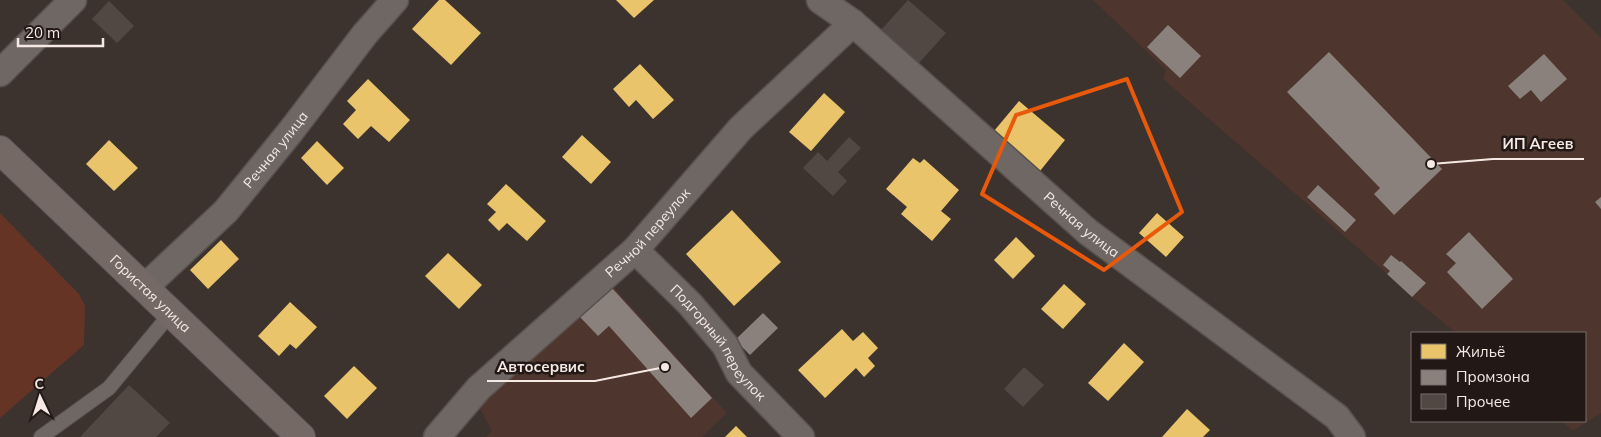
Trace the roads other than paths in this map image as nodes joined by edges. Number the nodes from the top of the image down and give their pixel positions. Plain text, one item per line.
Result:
1 (73, 0) edge
2 (394, 0) edge
3 (820, 0) edge
4 (853, 23) junction
5 (0, 74) edge
6 (0, 150) edge
7 (635, 250) junction
8 (145, 287) junction
9 (171, 313) junction
10 (41, 437) edge
11 (301, 437) edge
12 (437, 437) edge
13 (800, 437) edge
14 (1352, 437) edge

1 - 5 street
2 - 8 street, Речная улица
3 - 4 street, Речная улица
4 - 7 street, Речной переулок
4 - 14 street, Речная улица
6 - 8 street, Гористая улица
7 - 12 street, Речной переулок
7 - 13 street, Подгорный переулок
8 - 9 street, Гористая улица
9 - 10 lane
9 - 11 street, Гористая улица

